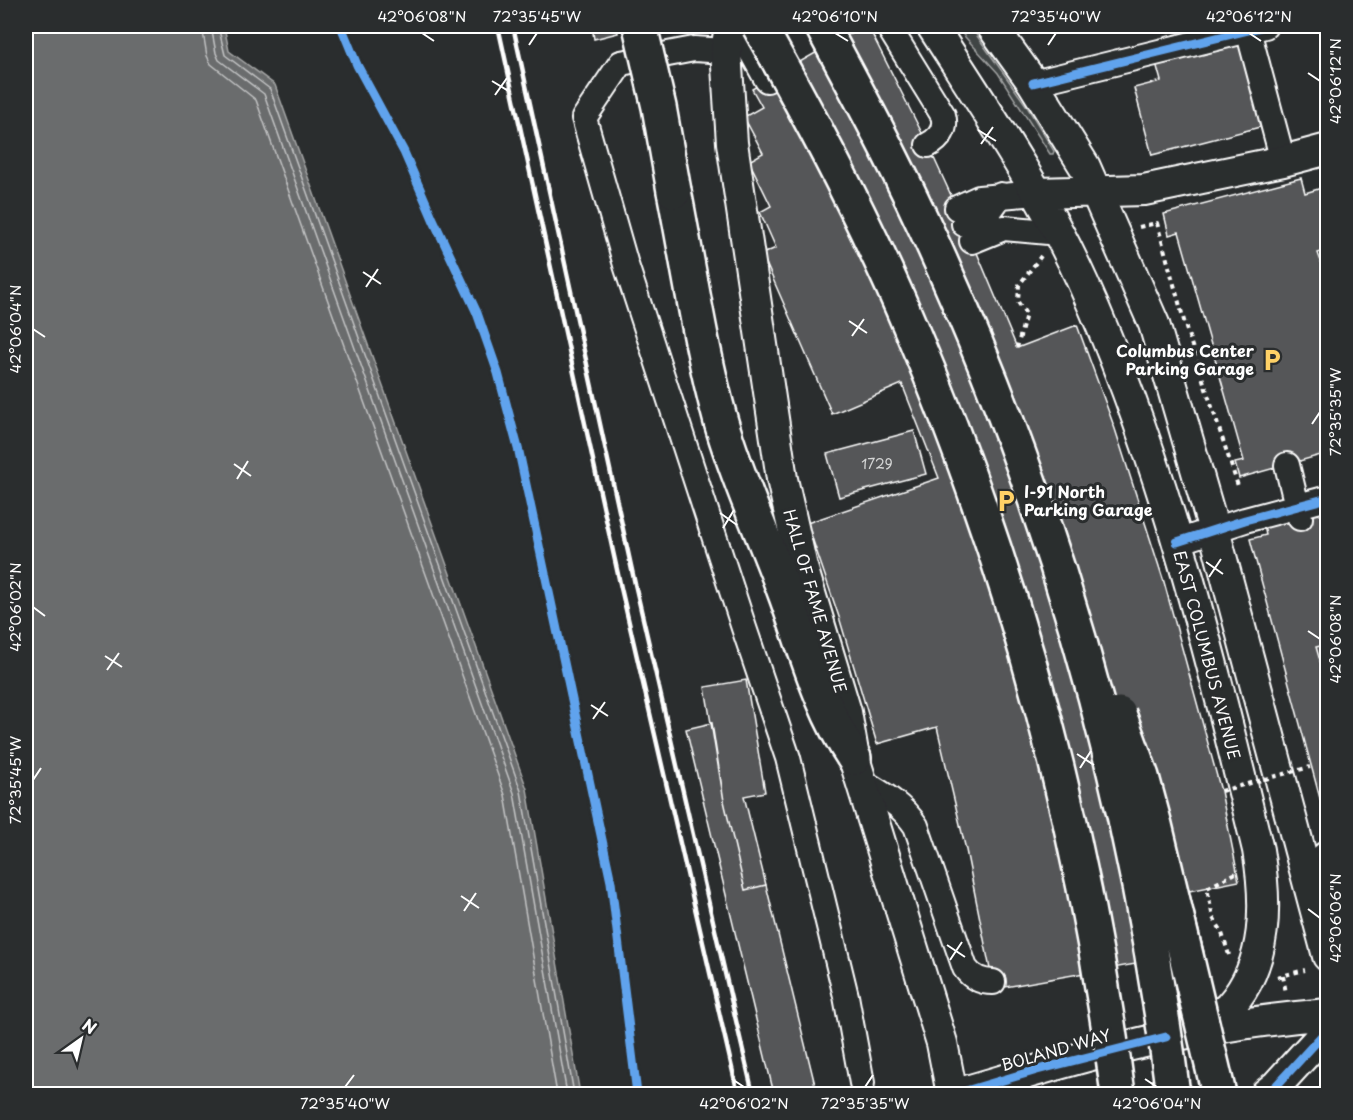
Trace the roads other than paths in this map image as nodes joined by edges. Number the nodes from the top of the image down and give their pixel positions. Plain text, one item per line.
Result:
1 (640, 26) edge
2 (757, 26) edge
3 (772, 26) edge
4 (822, 26) edge
5 (888, 26) edge
6 (932, 26) edge
7 (992, 26) edge
8 (1256, 28) edge
9 (731, 34) edge
10 (780, 73) junction
11 (1033, 83) junction
12 (928, 146) dead end
13 (1328, 149) edge
14 (1283, 161) junction
15 (1096, 192) junction
16 (1037, 193) junction
17 (1059, 234) junction
18 (1287, 465) dead end
19 (1328, 498) edge
20 (1298, 512) junction
21 (1214, 530) junction
22 (1177, 542) junction
23 (1058, 567) junction
24 (857, 770) junction
25 (1328, 852) edge
26 (1322, 888) edge
27 (1328, 956) edge
28 (993, 982) dead end
29 (1328, 1014) edge
30 (1328, 1029) edge
31 (1201, 1030) junction
32 (862, 1083) dead end
33 (954, 1095) edge
34 (1118, 1095) edge
35 (1173, 1095) edge
36 (1219, 1095) edge
37 (1266, 1095) edge

1 - 24 highway, bridge
2 - 10 street
2 - 34 highway, bridge
3 - 10 street
4 - 23 highway, bridge
5 - 12 street
6 - 16 main road, EAST COLUMBUS AVENUE
7 - 11 main road
8 - 11 street
8 - 14 street
9 - 10 street
9 - 24 main road, HALL OF FAME AVENUE
9 - 32 street
11 - 15 main road
13 - 14 main road
14 - 15 main road
15 - 16 main road
15 - 21 main road
16 - 17 main road, EAST COLUMBUS AVENUE
16 - 17 street
17 - 22 main road, EAST COLUMBUS AVENUE
18 - 20 street
19 - 20 street
20 - 21 street
21 - 22 street
21 - 26 main road
22 - 31 main road, EAST COLUMBUS AVENUE
23 - 35 highway, bridge
23 - 36 highway, bridge
24 - 28 street
24 - 33 main road, HALL OF FAME AVENUE
25 - 26 street
26 - 27 main road
29 - 31 main road, BOLAND WAY
30 - 37 main road
31 - 33 main road, BOLAND WAY

